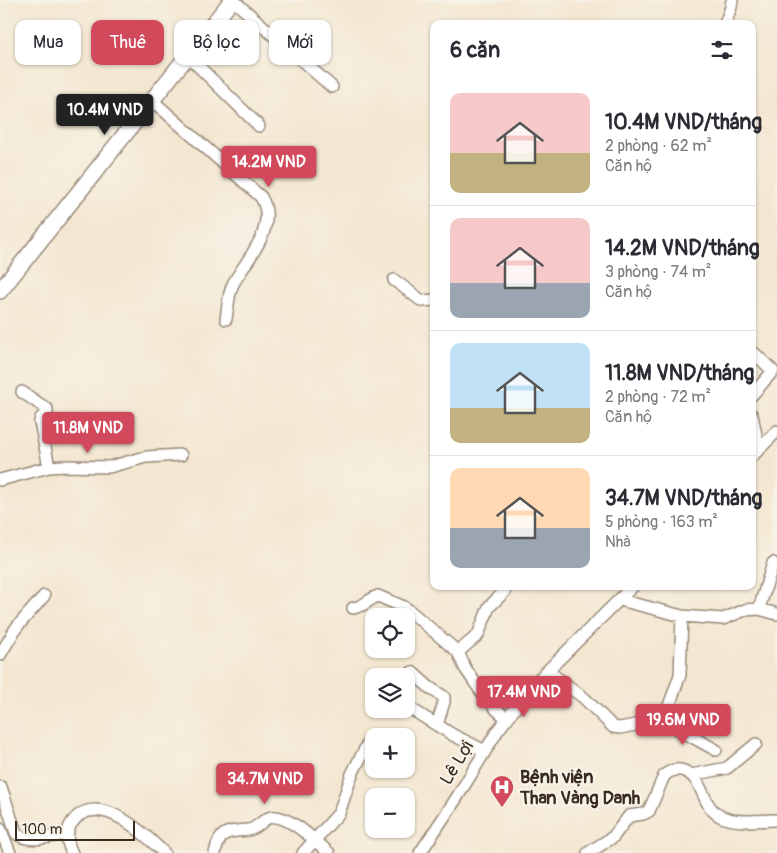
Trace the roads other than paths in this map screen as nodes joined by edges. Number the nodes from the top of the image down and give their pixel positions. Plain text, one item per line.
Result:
1 (232, 0) edge
2 (732, 0) edge
3 (216, 20) edge
4 (726, 20) edge
5 (181, 65) edge
6 (197, 65) edge
7 (332, 87) dead end
8 (153, 100) junction
9 (259, 126) dead end
10 (394, 280) dead end
11 (0, 291) edge
12 (430, 300) edge
13 (226, 318) dead end
14 (756, 355) edge
15 (756, 390) edge
16 (22, 392) dead end
17 (775, 435) edge
18 (756, 453) edge
19 (181, 455) dead end
20 (49, 467) junction
21 (0, 480) edge
22 (773, 563) dead end
23 (505, 590) edge
24 (620, 595) edge
25 (44, 596) dead end
26 (353, 608) dead end
27 (759, 609) junction
28 (777, 614) edge
29 (682, 616) junction
30 (458, 652) junction
31 (0, 655) edge
32 (548, 671) junction
33 (415, 675) edge
34 (415, 712) edge
35 (507, 719) junction
36 (661, 720) junction
37 (437, 725) junction
38 (756, 744) dead end
39 (365, 749) edge
40 (716, 750) dead end
41 (484, 751) junction
42 (691, 775) junction
43 (1, 787) edge
44 (777, 820) edge
45 (0, 828) edge
46 (67, 834) junction
47 (314, 839) junction
48 (10, 853) edge
49 (72, 853) edge
50 (164, 853) edge
51 (215, 853) edge
52 (303, 853) edge
53 (329, 853) edge
54 (420, 853) edge
55 (588, 853) edge

1 - 3 main road
1 - 7 street
2 - 4 street
5 - 8 main road
6 - 9 street
8 - 11 main road
8 - 13 street
10 - 12 street
14 - 15 street
16 - 20 street
17 - 18 street
19 - 20 street
20 - 21 street
22 - 27 street
23 - 30 street
24 - 29 street
24 - 32 street, Lê Lợi
25 - 31 street
26 - 30 street
27 - 28 street
27 - 29 street
29 - 36 street
30 - 35 street
32 - 35 street, Lê Lợi
32 - 36 street
33 - 37 street
34 - 37 street
35 - 41 street, Lê Lợi
36 - 40 street
37 - 41 street
38 - 42 street
39 - 47 street
41 - 54 street, Lê Lợi
42 - 44 street
42 - 55 street
43 - 46 street
45 - 48 street
46 - 49 street
46 - 50 street
47 - 51 street
47 - 52 street
47 - 53 street

